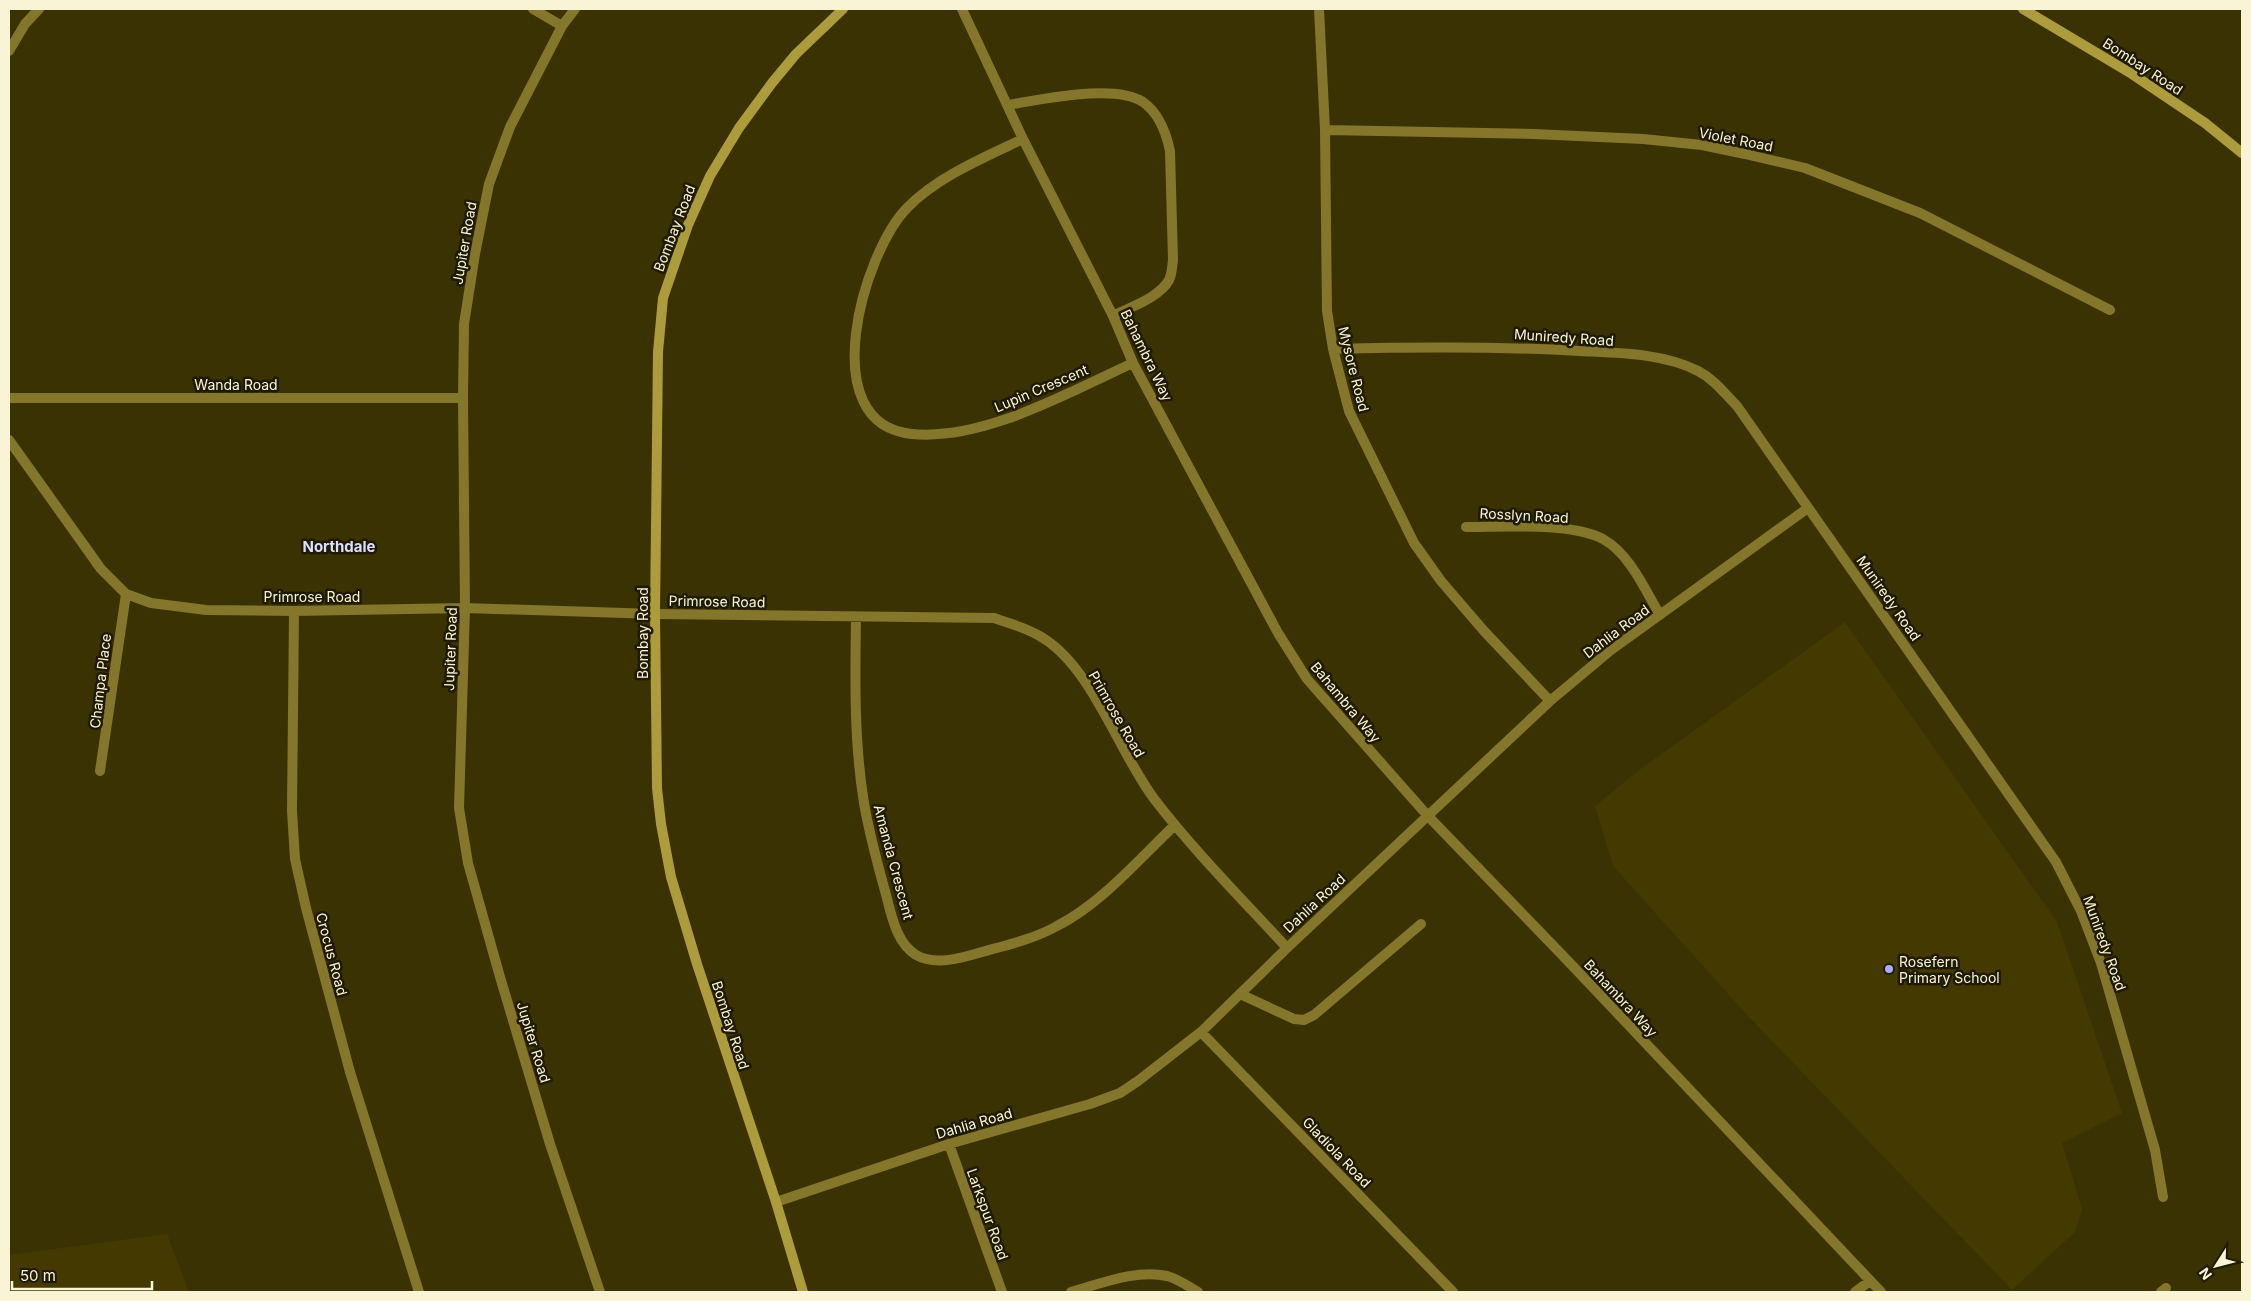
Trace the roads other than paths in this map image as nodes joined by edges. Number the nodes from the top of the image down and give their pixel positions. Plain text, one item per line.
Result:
1 (40, 9) edge
2 (533, 9) edge
3 (575, 9) edge
4 (843, 9) edge
5 (962, 9) edge
6 (1319, 9) edge
7 (2027, 9) edge
8 (562, 26) junction
9 (9, 51) edge
10 (1007, 105) junction
11 (1325, 130) junction
12 (1023, 139) junction
13 (2242, 153) edge
14 (2110, 310) dead end
15 (1113, 316) junction
16 (1333, 349) junction
17 (1133, 362) junction
18 (9, 398) edge
19 (463, 398) junction
20 (9, 440) edge
21 (1808, 508) junction
22 (1466, 527) dead end
23 (126, 594) junction
24 (465, 608) junction
25 (294, 611) junction
26 (655, 614) junction
27 (1660, 615) junction
28 (856, 617) junction
29 (1550, 701) junction
30 (100, 771) dead end
31 (1427, 816) junction
32 (1174, 825) junction
33 (1421, 924) dead end
34 (1287, 948) junction
35 (1240, 994) junction
36 (1201, 1032) junction
37 (949, 1144) junction
38 (2163, 1198) dead end
39 (776, 1202) junction
40 (1870, 1280) junction
41 (419, 1292) edge
42 (600, 1292) edge
43 (803, 1292) edge
44 (1002, 1292) edge
45 (1071, 1292) edge
46 (1198, 1292) edge
47 (1453, 1292) edge
48 (1855, 1292) edge
49 (1881, 1292) edge

1 - 9 street
2 - 8 street
3 - 8 street, Jupiter Road
4 - 26 street, Bombay Road
5 - 10 street, Bahambra Way
6 - 11 street, Mysore Road
7 - 13 street, Bombay Road
8 - 19 street, Jupiter Road
10 - 12 street, Bahambra Way
10 - 15 street
11 - 14 street, Violet Road
11 - 16 street, Mysore Road
12 - 15 street, Bahambra Way
12 - 17 street, Lupin Crescent
15 - 17 street, Bahambra Way
16 - 21 street, Muniredy Road
16 - 29 street, Mysore Road
17 - 31 street, Bahambra Way
18 - 19 street, Wanda Road
19 - 24 street, Jupiter Road
20 - 23 street, Primrose Road
21 - 27 street, Dahlia Road
21 - 38 street, Muniredy Road
22 - 27 street, Rosslyn Road
23 - 25 street, Primrose Road
23 - 30 street, Champa Place
24 - 25 street, Primrose Road
24 - 26 street, Primrose Road
24 - 42 street, Jupiter Road
25 - 41 street, Crocus Road
26 - 28 street, Primrose Road
26 - 39 street, Bombay Road
27 - 29 street, Dahlia Road
28 - 32 street, Primrose Road
28 - 32 street, Amanda Crescent
29 - 31 street, Dahlia Road
31 - 34 street, Dahlia Road
31 - 40 street, Bahambra Way
32 - 34 street, Primrose Road
33 - 35 street
34 - 35 street, Dahlia Road
35 - 36 street, Dahlia Road
36 - 37 street, Dahlia Road
36 - 47 street, Gladiola Road
37 - 39 street, Dahlia Road
37 - 44 street, Larkspur Road
39 - 43 street, Bombay Road
40 - 48 street
40 - 49 street, Bahambra Way
45 - 46 street

